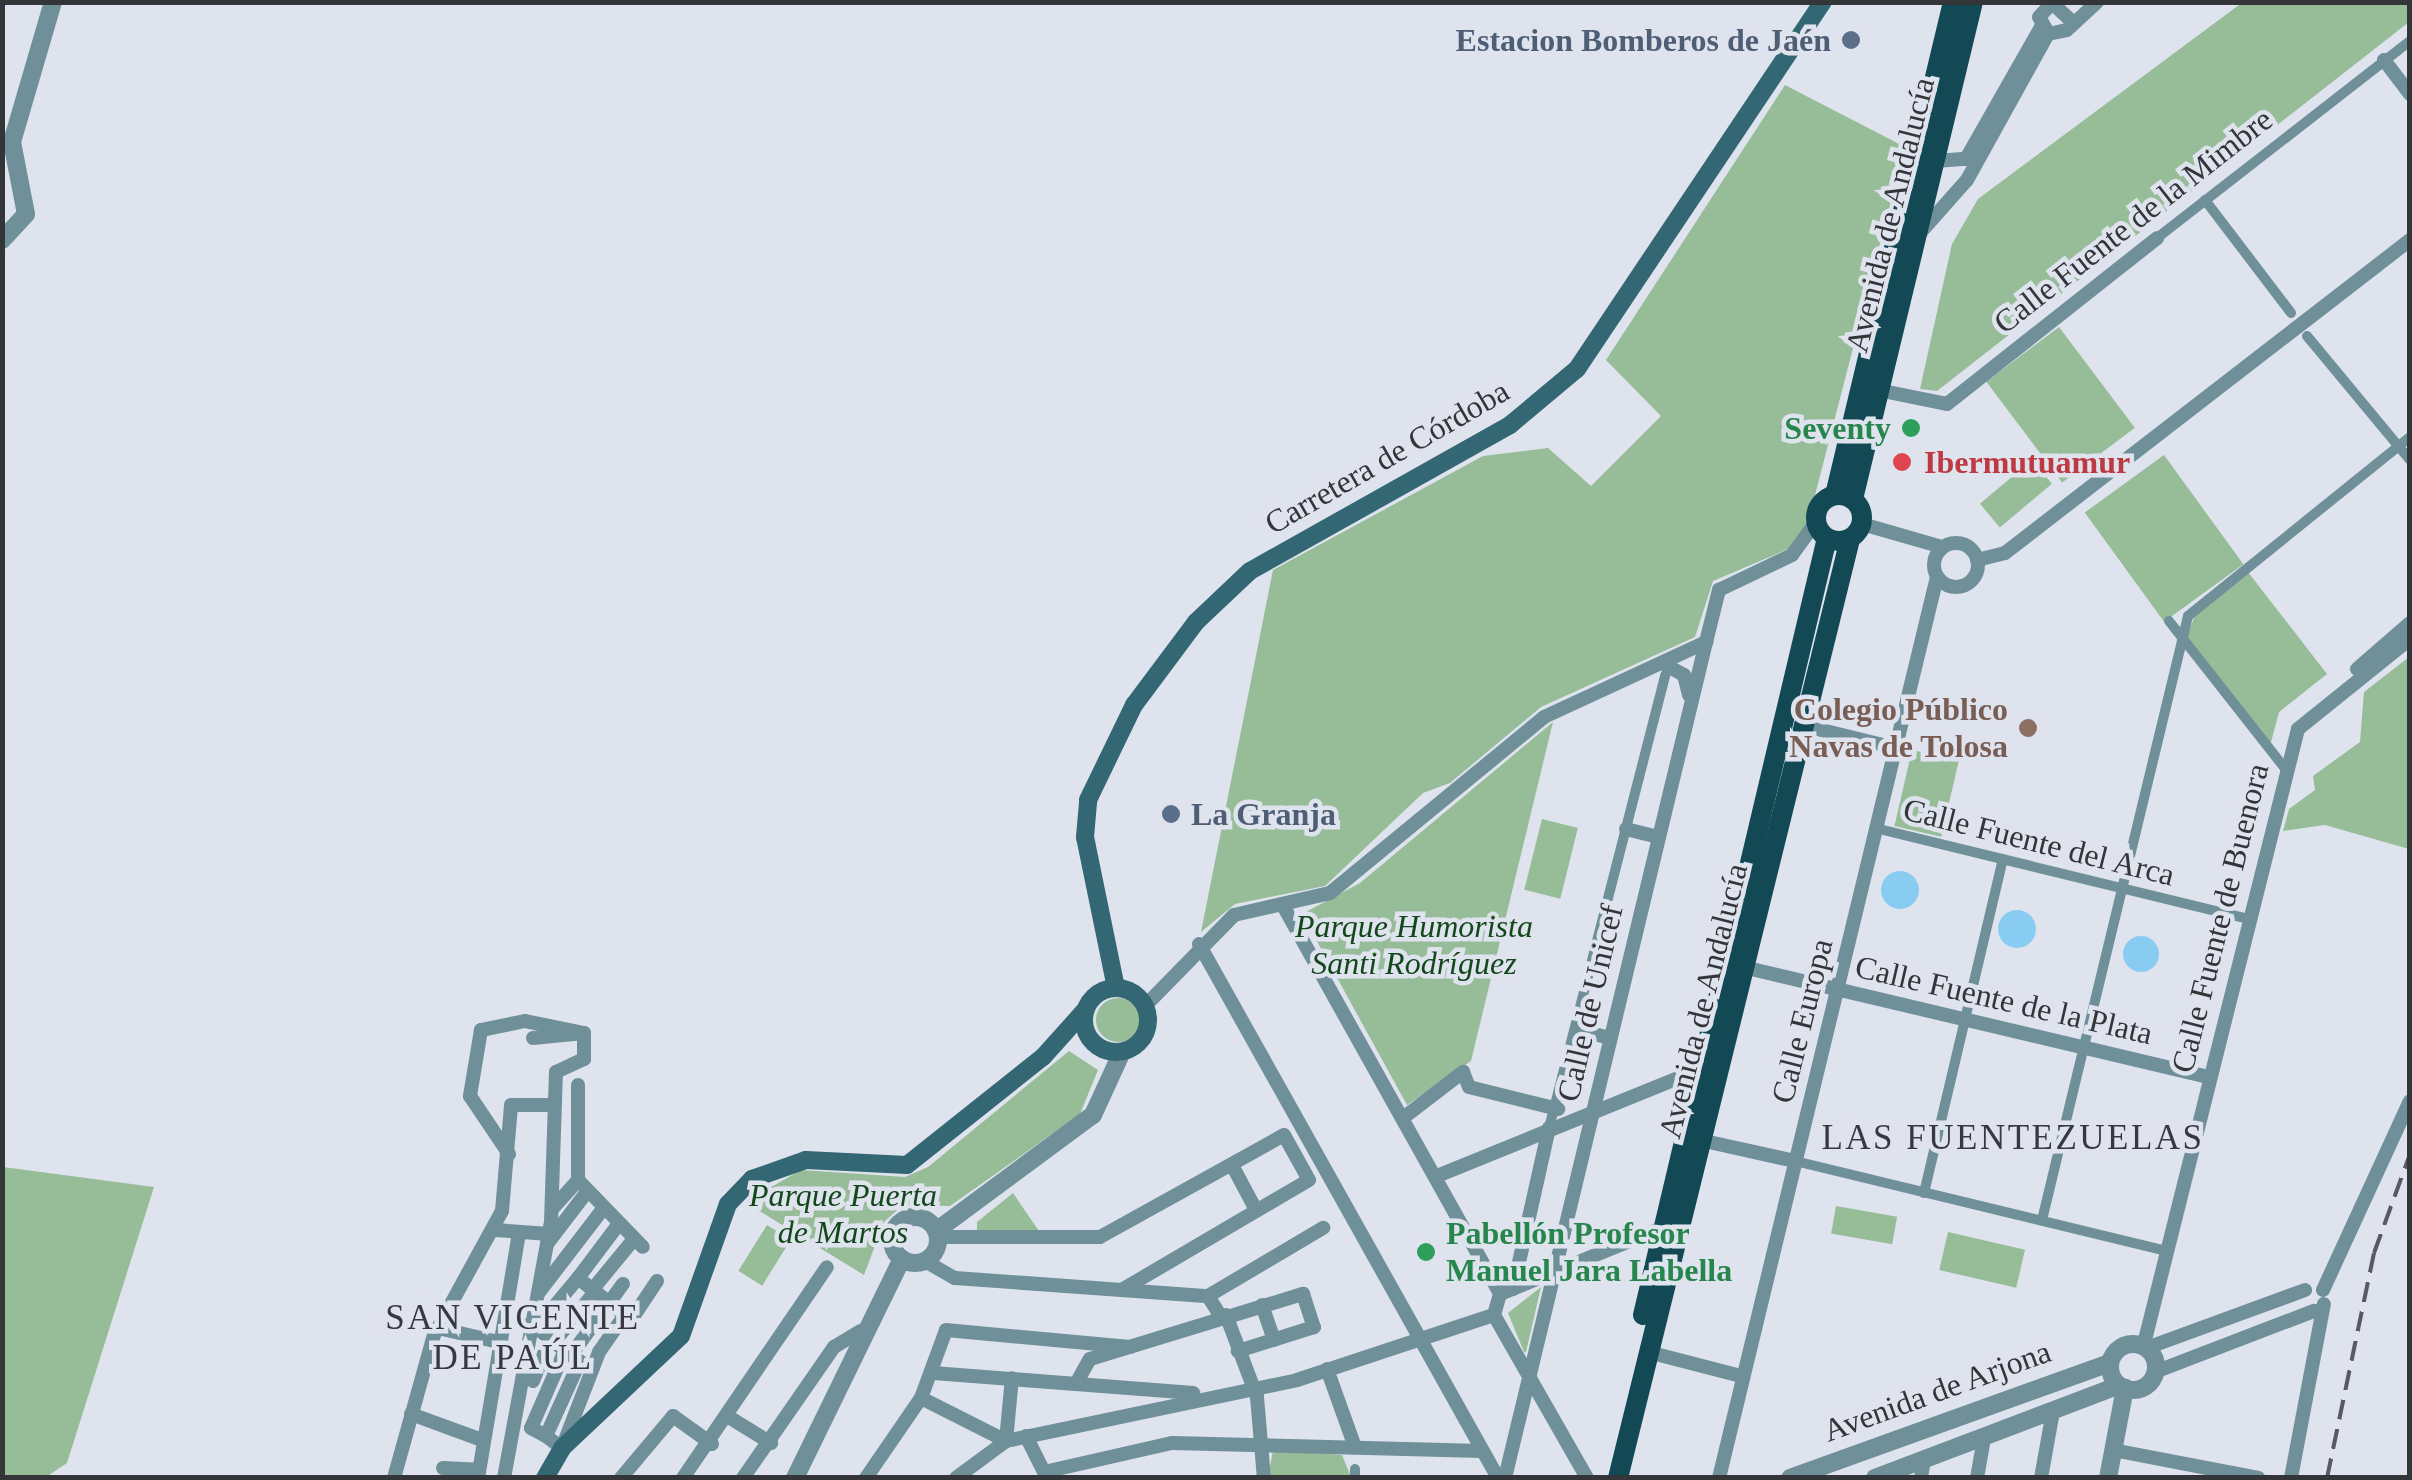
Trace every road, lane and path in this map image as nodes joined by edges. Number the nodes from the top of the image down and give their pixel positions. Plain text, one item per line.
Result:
1 (53, 2) edge
2 (1823, 2) edge
3 (1953, 2) edge
4 (1972, 2) edge
5 (2097, 2) edge
6 (2045, 5) edge
7 (2071, 22) junction
8 (2045, 31) junction
9 (2410, 40) edge
10 (2384, 60) junction
11 (2410, 94) edge
12 (1935, 161) junction
13 (2205, 200) junction
14 (1916, 237) junction
15 (2157, 238) joint
16 (2, 240) edge
17 (2410, 240) edge
18 (2292, 313) dead end
19 (2308, 336) dead end
20 (1878, 390) junction
21 (2410, 437) edge
22 (2398, 446) junction
23 (2410, 460) edge
24 (1844, 498) junction
25 (1821, 530) junction
26 (1856, 532) junction
27 (1942, 547) junction
28 (1977, 560) junction
29 (1937, 577) junction
30 (2169, 621) dead end
31 (2410, 623) edge
32 (2181, 639) junction
33 (2410, 639) edge
34 (1706, 642) junction
35 (1664, 669) junction
36 (2335, 697) junction
37 (1689, 701) junction
38 (1801, 725) junction
39 (1895, 748) junction
40 (2284, 767) junction
41 (1876, 828) junction
42 (1626, 829) junction
43 (1657, 837) junction
44 (2003, 859) junction
45 (2121, 887) junction
46 (1285, 909) junction
47 (2248, 919) junction
48 (1199, 944) junction
49 (1735, 965) junction
50 (1116, 988) junction
51 (1840, 990) junction
52 (1145, 1006) junction
53 (1086, 1009) junction
54 (1964, 1019) junction
55 (1578, 1030) junction
56 (584, 1033) junction
57 (533, 1038) dead end
58 (1609, 1038) junction
59 (1093, 1044) junction
60 (2082, 1046) junction
61 (1051, 1050) junction
62 (1122, 1052) junction
63 (1701, 1069) junction
64 (2210, 1077) junction
65 (578, 1085) dead end
66 (2410, 1101) edge
67 (552, 1105) junction
68 (1558, 1109) junction
69 (1595, 1109) junction
70 (1403, 1118) junction
71 (1549, 1128) junction
72 (1700, 1140) junction
73 (509, 1154) junction
74 (1795, 1160) junction
75 (1232, 1165) junction
76 (1437, 1176) junction
77 (582, 1187) junction
78 (1924, 1193) junction
79 (553, 1208) junction
80 (603, 1209) junction
81 (1256, 1210) junction
82 (2042, 1220) junction
83 (618, 1225) junction
84 (1664, 1226) junction
85 (1323, 1228) dead end
86 (496, 1230) junction
87 (519, 1232) junction
88 (937, 1234) junction
89 (548, 1239) junction
90 (2168, 1251) junction
91 (902, 1260) junction
92 (925, 1261) junction
93 (827, 1268) dead end
94 (1557, 1272) junction
95 (579, 1274) junction
96 (657, 1280) dead end
97 (623, 1284) dead end
98 (1123, 1289) junction
99 (2305, 1290) junction
100 (593, 1292) junction
101 (1507, 1292) junction
102 (536, 1296) junction
103 (1208, 1296) junction
104 (2320, 1302) junction
105 (1262, 1304) junction
106 (611, 1307) junction
107 (1494, 1315) junction
108 (1224, 1316) junction
109 (622, 1320) junction
110 (534, 1325) junction
111 (438, 1328) junction
112 (862, 1331) junction
113 (1420, 1339) junction
114 (1274, 1340) junction
115 (498, 1342) junction
116 (2148, 1345) junction
117 (1131, 1347) junction
118 (1238, 1351) junction
119 (569, 1352) junction
120 (1648, 1352) junction
121 (2106, 1364) junction
122 (1327, 1369) junction
123 (2160, 1370) junction
124 (933, 1373) junction
125 (1742, 1376) junction
126 (1530, 1377) junction
127 (1012, 1378) junction
128 (533, 1381) dead end
129 (1078, 1382) junction
130 (2120, 1388) junction
131 (1250, 1389) junction
132 (1214, 1395) junction
133 (921, 1398) junction
134 (2052, 1412) junction
135 (411, 1414) junction
136 (732, 1418) junction
137 (1026, 1436) junction
138 (1984, 1439) junction
139 (482, 1440) junction
140 (1006, 1441) junction
141 (712, 1444) junction
142 (771, 1444) junction
143 (1265, 1444) junction
144 (562, 1448) junction
145 (1355, 1448) junction
146 (2113, 1450) junction
147 (1482, 1451) junction
148 (443, 1468) dead end
149 (1923, 1469) edge
150 (478, 1474) edge
151 (1045, 1475) edge
152 (868, 1477) edge
153 (394, 1478) edge
154 (504, 1478) edge
155 (545, 1478) edge
156 (621, 1478) edge
157 (683, 1478) edge
158 (743, 1478) edge
159 (795, 1478) edge
160 (956, 1478) edge
161 (1264, 1478) edge
162 (1502, 1478) edge
163 (1587, 1478) edge
164 (1604, 1478) edge
165 (1618, 1478) edge
166 (1719, 1478) edge
167 (1790, 1478) edge
168 (1875, 1478) edge
169 (1977, 1478) edge
170 (2040, 1478) edge
171 (2108, 1478) edge
172 (2258, 1478) edge
173 (2292, 1478) edge

1 - 16 street
2 - 50 main road, Carretera de Córdoba
3 - 24 main road, Avenida de Andalucía
4 - 12 main road, Avenida de Andalucía
5 - 7 street
6 - 7 street
6 - 8 street
7 - 8 street
8 - 12 street
8 - 14 street
9 - 10 street, Calle Fuente de la Mimbre
10 - 11 street
10 - 13 street, Calle Fuente de la Mimbre
12 - 14 main road, Avenida de Andalucía
13 - 15 street, Calle Fuente de la Mimbre
13 - 18 street
14 - 20 main road, Avenida de Andalucía
15 - 20 street, Calle Fuente de la Mimbre
17 - 28 street
19 - 22 street
20 - 24 main road, Avenida de Andalucía
21 - 22 street
22 - 23 street
22 - 32 street
24 - 25 main road
24 - 26 main road
25 - 26 main road
25 - 34 street, Calle de Unicef
25 - 49 main road, Avenida de Andalucía
26 - 27 street
26 - 38 main road, Avenida de Andalucía
27 - 28 street
27 - 29 street, Calle Europa
28 - 29 street
29 - 39 street, Calle Europa
30 - 32 street
31 - 36 street
32 - 40 street
32 - 45 street
33 - 36 street
34 - 35 street
34 - 37 street, Calle de Unicef
35 - 37 street
35 - 42 street
35 - 46 street
36 - 40 street, Calle Fuente de Buenora
37 - 43 street, Calle de Unicef
38 - 39 street
38 - 49 main road, Avenida de Andalucía
39 - 41 street, Calle Europa
40 - 47 street, Calle Fuente de Buenora
41 - 44 street, Calle Fuente del Arca
41 - 51 street, Calle Europa
42 - 43 street
42 - 55 street
43 - 58 street, Calle de Unicef
44 - 45 street, Calle Fuente del Arca
44 - 54 street
45 - 47 street, Calle Fuente del Arca
45 - 60 street
46 - 48 street
46 - 70 street
47 - 64 street, Calle Fuente de Buenora
48 - 52 street
48 - 113 street
49 - 51 street, Calle Fuente de la Plata
49 - 63 main road, Avenida de Andalucía
49 - 72 main road, Avenida de Andalucía
50 - 52 main road
50 - 53 main road
51 - 54 street, Calle Fuente de la Plata
51 - 74 street, Calle Europa
52 - 62 main road
53 - 59 main road
53 - 61 main road
54 - 60 street, Calle Fuente de la Plata
54 - 78 street
55 - 58 street
55 - 68 street
56 - 57 street
56 - 67 street
56 - 73 street
58 - 69 street, Calle de Unicef
59 - 61 main road
59 - 62 main road
60 - 64 street, Calle Fuente de la Plata
60 - 82 street
61 - 144 main road
62 - 88 street
63 - 69 street
63 - 84 main road, Avenida de Andalucía
64 - 90 street, Calle Fuente de Buenora
65 - 77 street
66 - 104 street
67 - 73 street
67 - 79 street
68 - 70 street
68 - 71 street
69 - 71 street
69 - 94 street, Calle de Unicef
70 - 76 street
71 - 76 street
71 - 101 street
72 - 74 street
72 - 120 main road, Avenida de Andalucía
73 - 86 street
74 - 78 street
74 - 125 street, Calle Europa
75 - 81 street
75 - 81 street
75 - 88 street
76 - 101 street
77 - 79 street
77 - 80 street
77 - 89 street
78 - 82 street
79 - 89 street
80 - 83 street
80 - 102 street
81 - 98 street
82 - 90 street
83 - 95 street
83 - 100 street
84 - 94 street
84 - 164 main road, Avenida de Andalucía
85 - 103 street
86 - 87 street
86 - 111 street
87 - 89 street
87 - 115 street
88 - 91 street
88 - 92 street
89 - 102 street
90 - 116 street, Calle Fuente de Buenora
91 - 92 street
91 - 112 street
92 - 98 street
93 - 136 street
94 - 101 street
94 - 126 street, Calle de Unicef
95 - 100 street
95 - 110 street
96 - 109 street
97 - 106 street
98 - 103 street
99 - 104 street
99 - 104 street
99 - 116 street
100 - 106 street
100 - 119 street
101 - 107 street
102 - 110 street
103 - 108 street
104 - 123 street
104 - 173 street
105 - 108 street
105 - 114 street
105 - 114 street
106 - 109 street
106 - 119 street
107 - 113 street
107 - 126 street
108 - 117 street
108 - 118 street
109 - 119 street
110 - 119 street
110 - 154 street
111 - 115 street
111 - 135 street
112 - 142 street
112 - 159 street
113 - 122 street
113 - 147 street
114 - 118 street
115 - 139 street
116 - 121 street, Avenida de Arjona
116 - 123 street
117 - 124 street
117 - 129 street
118 - 131 street
119 - 128 street
119 - 144 street
119 - 144 street
120 - 125 street
120 - 165 main road, Avenida de Andalucía
121 - 130 street
121 - 167 street, Avenida de Arjona
122 - 131 street
122 - 145 street
123 - 130 street, Avenida de Arjona
124 - 127 street
124 - 133 street
125 - 166 street, Calle Europa
126 - 162 street, Calle de Unicef
126 - 163 street
127 - 129 street
127 - 140 street
129 - 132 street
130 - 134 street, Avenida de Arjona
130 - 146 street
131 - 132 street
131 - 143 street
132 - 137 street
133 - 140 street
133 - 152 street
134 - 138 street, Avenida de Arjona
134 - 170 street
135 - 139 street
135 - 153 street
136 - 141 street
136 - 142 street
137 - 140 street
137 - 151 street
138 - 149 street, Avenida de Arjona
138 - 169 street
139 - 150 street
140 - 160 street
141 - 156 street
141 - 157 street
142 - 158 street
143 - 145 street
143 - 151 street
143 - 161 street
144 - 155 main road
145 - 147 street
146 - 171 street
146 - 172 street
147 - 162 street
148 - 150 street
149 - 168 street, Avenida de Arjona

